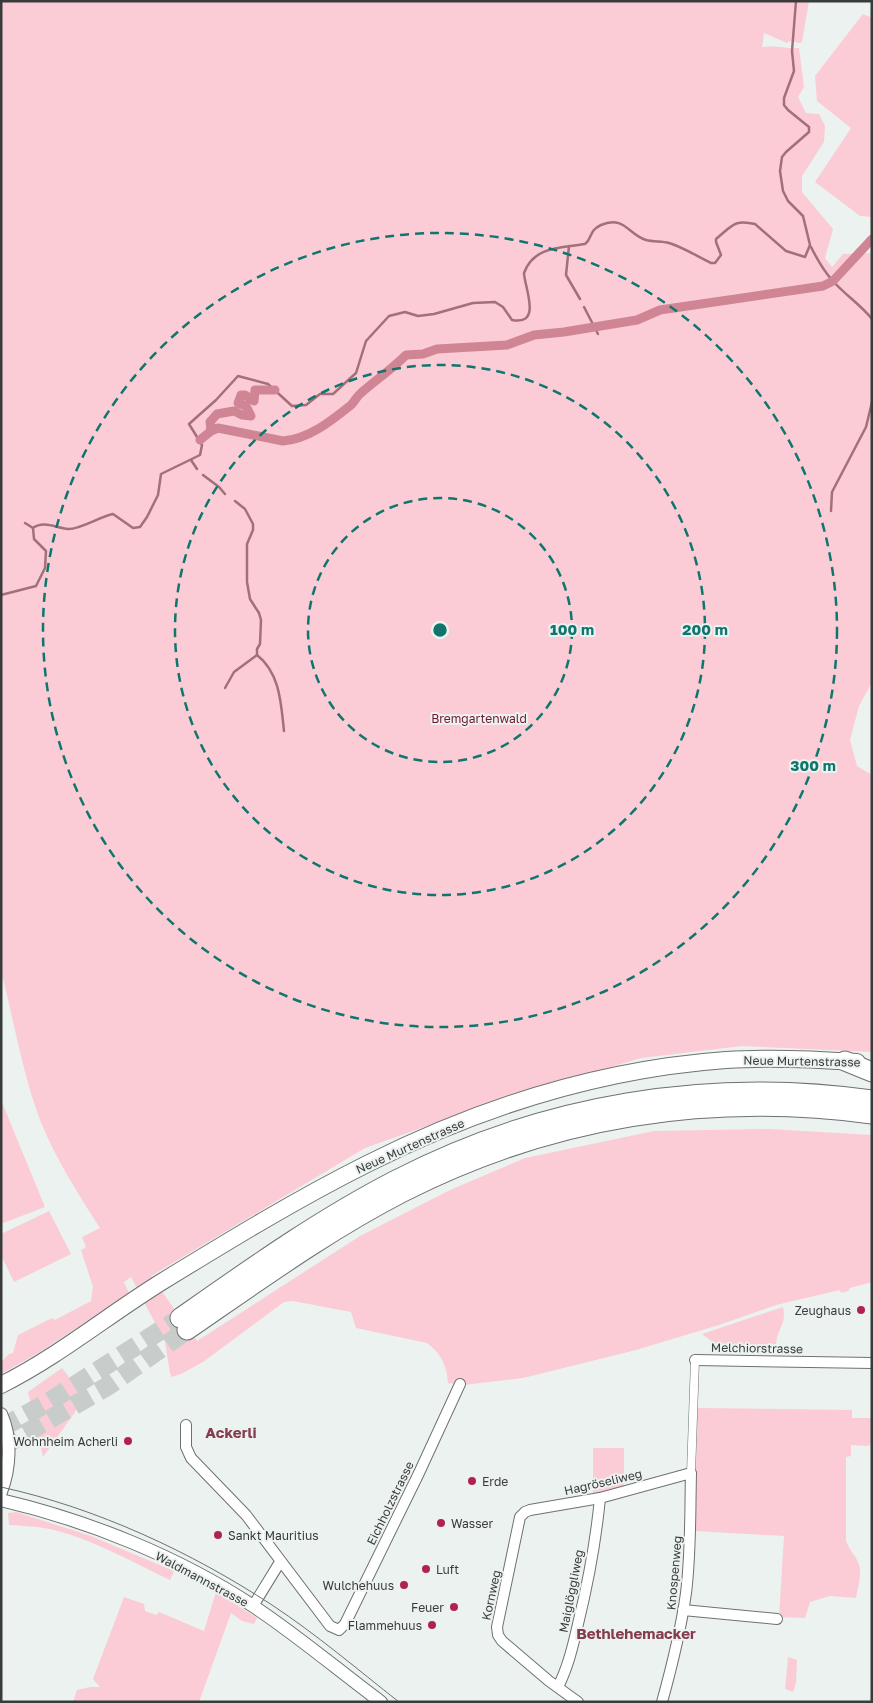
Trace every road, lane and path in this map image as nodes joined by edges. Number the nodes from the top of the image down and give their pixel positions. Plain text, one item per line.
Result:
1 (845, 1061) junction
2 (872, 1062) edge
3 (872, 1072) edge
4 (872, 1100) edge
5 (872, 1114) edge
6 (695, 1360) joint
7 (872, 1363) edge
8 (460, 1384) dead end
9 (1, 1385) edge
10 (1, 1414) edge
11 (186, 1425) dead end
12 (691, 1473) junction
13 (1, 1492) edge
14 (600, 1498) junction
15 (1, 1500) edge
16 (521, 1516) joint
17 (280, 1562) junction
18 (253, 1606) junction
19 (683, 1610) junction
20 (777, 1619) dead end
21 (558, 1687) junction
22 (381, 1702) edge
23 (578, 1702) edge
24 (662, 1702) edge

1 - 2 main road, Neue Murtenstrasse
1 - 3 highway
1 - 9 main road, Neue Murtenstrasse
4 - 5 highway
6 - 7 street, Melchiorstrasse
6 - 12 street, Melchiorstrasse
8 - 17 street, Eichholzstrasse
10 - 13 street
11 - 17 street
12 - 14 street, Hagröseliweg
12 - 19 street, Knospenweg
14 - 16 street, Hagröseliweg
14 - 21 street, Maiglöggliweg
15 - 18 street, Waldmannstrasse
16 - 21 street, Kornweg
17 - 18 street
18 - 22 street, Waldmannstrasse
19 - 20 street
19 - 24 street, Knospenweg
21 - 23 street, Kornweg

